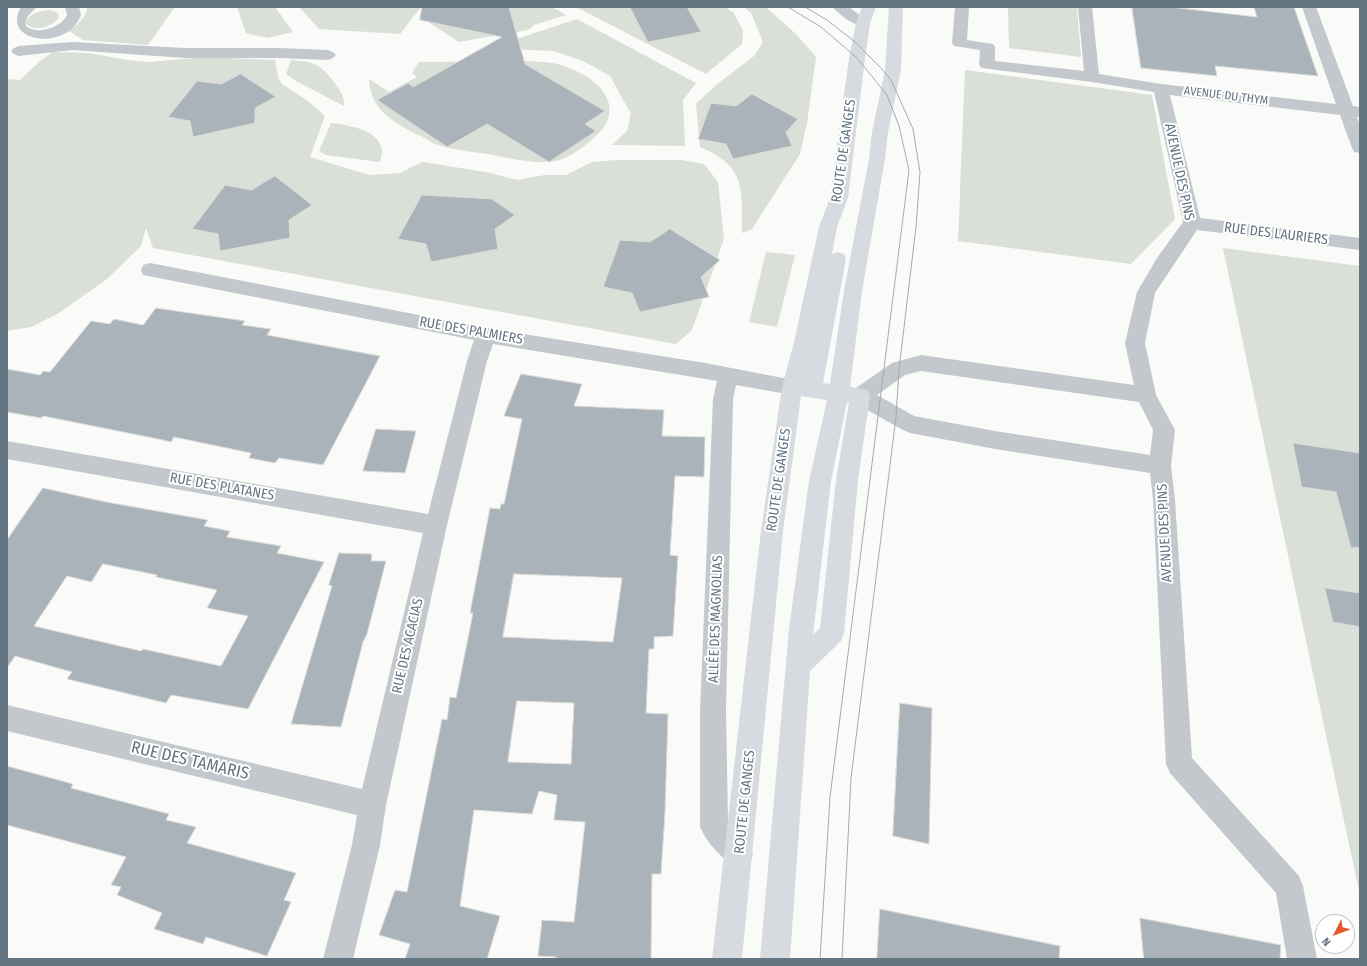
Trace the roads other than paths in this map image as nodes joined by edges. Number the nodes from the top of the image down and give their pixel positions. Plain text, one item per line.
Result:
1 (28, 7) edge
2 (72, 7) edge
3 (840, 7) edge
4 (869, 7) edge
5 (896, 7) edge
6 (962, 7) edge
7 (1085, 7) edge
8 (1309, 7) edge
9 (863, 23) junction
10 (22, 36) junction
11 (328, 55) dead end
12 (1092, 77) junction
13 (1161, 89) junction
14 (1353, 111) edge
15 (1360, 148) edge
16 (1192, 224) junction
17 (1360, 244) edge
18 (150, 270) dead end
19 (486, 335) junction
20 (728, 376) junction
21 (802, 388) junction
22 (850, 394) junction
23 (1146, 395) junction
24 (7, 450) edge
25 (1160, 466) junction
26 (436, 526) junction
27 (799, 665) junction
28 (7, 718) edge
29 (372, 805) junction
30 (739, 854) junction
31 (338, 959) edge
32 (727, 959) edge
33 (775, 959) edge
34 (1302, 959) edge

1 - 10 street
2 - 10 street
3 - 9 street
4 - 9 main road, ROUTE DE GANGES
5 - 22 main road
6 - 12 street, AVENUE DU THYM
7 - 12 street
8 - 14 street
9 - 21 main road, ROUTE DE GANGES
10 - 11 street
12 - 13 street, AVENUE DU THYM
13 - 14 street, AVENUE DU THYM
13 - 16 street, AVENUE DES PINS
14 - 15 street
16 - 17 street, RUE DES LAURIERS
16 - 23 street, AVENUE DES PINS
18 - 19 street, RUE DES PALMIERS
19 - 20 street, RUE DES PALMIERS
19 - 26 street, RUE DES ACACIAS
20 - 21 street, RUE DES PALMIERS
20 - 30 street, ALLÉE DES MAGNOLIAS
21 - 22 main road
21 - 30 main road, ROUTE DE GANGES
22 - 23 street
22 - 25 street
22 - 27 main road
22 - 27 main road
23 - 25 street, AVENUE DES PINS
24 - 26 street, RUE DES PLATANES
25 - 34 street, AVENUE DES PINS
26 - 29 street, RUE DES ACACIAS
27 - 33 main road
28 - 29 street, RUE DES TAMARIS
29 - 31 street, RUE DES ACACIAS
30 - 32 main road, ROUTE DE GANGES

